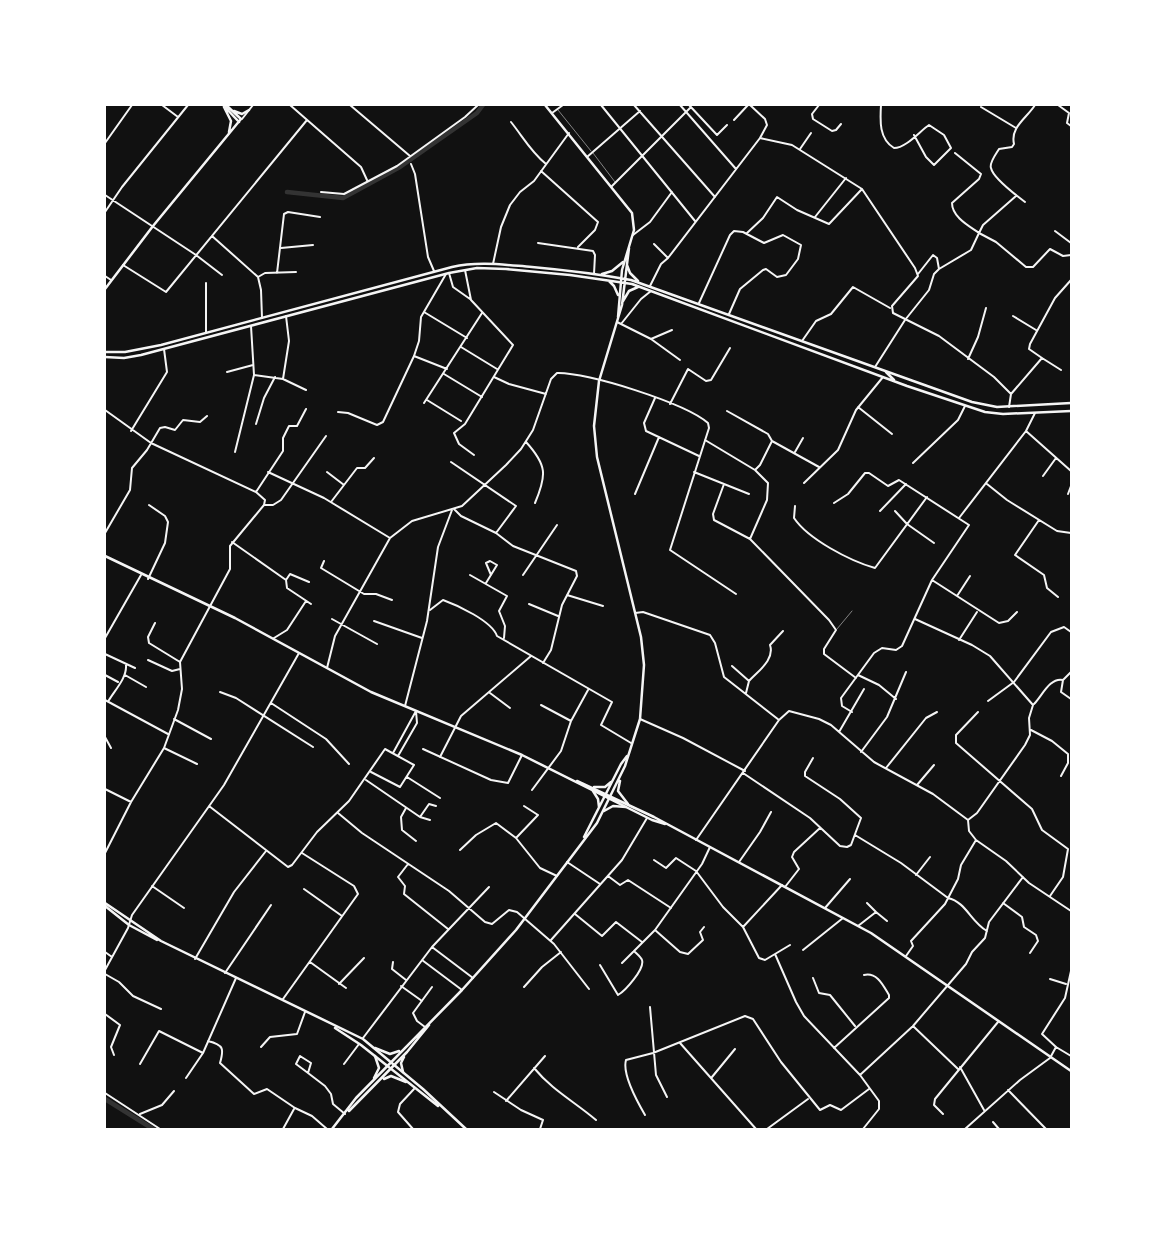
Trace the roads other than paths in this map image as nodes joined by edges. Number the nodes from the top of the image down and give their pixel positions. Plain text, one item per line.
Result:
1 (132, 105) edge
2 (162, 105) edge
3 (188, 105) edge
4 (253, 105) edge
5 (290, 105) edge
6 (350, 105) edge
7 (478, 105) edge
8 (545, 105) edge
9 (554, 105) edge
10 (563, 105) edge
11 (601, 105) edge
12 (634, 105) edge
13 (680, 105) edge
14 (749, 105) edge
15 (819, 105) edge
16 (881, 105) edge
17 (1035, 105) edge
18 (1058, 105) edge
19 (224, 106) edge
20 (690, 106) edge
21 (981, 107) dead end
22 (558, 109) junction
23 (231, 110) junction
24 (249, 110) junction
25 (640, 111) junction
26 (686, 112) junction
27 (552, 113) junction
28 (178, 117) junction
29 (307, 120) junction
30 (734, 120) dead end
31 (240, 121) junction
32 (511, 122) dead end
33 (841, 124) dead end
34 (727, 125) dead end
35 (1071, 126) edge
36 (620, 128) junction
37 (1016, 128) junction
38 (569, 133) junction
39 (811, 133) dead end
40 (228, 136) junction
41 (662, 136) junction
42 (914, 136) junction
43 (760, 138) junction
44 (105, 143) edge
45 (800, 149) junction
46 (592, 153) junction
47 (955, 153) dead end
48 (410, 156) junction
49 (588, 156) junction
50 (642, 156) junction
51 (410, 164) dead end
52 (546, 164) junction
53 (736, 169) junction
54 (541, 171) junction
55 (846, 178) junction
56 (367, 180) junction
57 (616, 182) junction
58 (612, 186) junction
59 (862, 189) junction
60 (320, 192) dead end
61 (672, 192) junction
62 (105, 195) edge
63 (1016, 196) junction
64 (715, 197) junction
65 (112, 200) junction
66 (1026, 202) dead end
67 (105, 212) edge
68 (320, 217) dead end
69 (815, 217) junction
70 (696, 221) junction
71 (153, 226) junction
72 (1055, 231) dead end
73 (979, 233) junction
74 (746, 234) junction
75 (212, 236) junction
76 (633, 236) junction
77 (538, 243) dead end
78 (1071, 243) edge
79 (654, 244) dead end
80 (313, 245) dead end
81 (578, 247) junction
82 (280, 248) junction
83 (629, 248) junction
84 (196, 254) junction
85 (1071, 255) edge
86 (668, 258) junction
87 (624, 260) junction
88 (493, 264) junction
89 (627, 264) junction
90 (123, 265) junction
91 (939, 269) junction
92 (464, 270) junction
93 (277, 272) junction
94 (296, 272) dead end
95 (434, 272) junction
96 (448, 273) junction
97 (594, 274) junction
98 (601, 274) junction
99 (918, 274) junction
100 (222, 275) dead end
101 (105, 276) edge
102 (258, 277) junction
103 (620, 278) junction
104 (624, 278) junction
105 (601, 279) junction
106 (111, 280) junction
107 (1071, 280) edge
108 (620, 282) junction
109 (206, 283) dead end
110 (624, 283) junction
111 (643, 284) junction
112 (650, 286) junction
113 (642, 288) junction
114 (105, 289) edge
115 (650, 291) junction
116 (471, 300) junction
117 (618, 301) junction
118 (699, 303) junction
119 (622, 305) junction
120 (891, 308) junction
121 (986, 308) dead end
122 (424, 312) junction
123 (482, 313) junction
124 (729, 314) junction
125 (286, 316) junction
126 (1013, 316) dead end
127 (262, 318) junction
128 (618, 320) junction
129 (905, 320) junction
130 (621, 324) junction
131 (251, 326) junction
132 (672, 330) dead end
133 (1037, 331) junction
134 (206, 333) junction
135 (467, 338) junction
136 (651, 339) junction
137 (802, 340) junction
138 (461, 347) junction
139 (730, 348) dead end
140 (164, 349) junction
141 (105, 352) edge
142 (414, 356) junction
143 (105, 357) edge
144 (1042, 358) junction
145 (968, 359) junction
146 (680, 360) dead end
147 (253, 365) junction
148 (875, 367) junction
149 (447, 369) junction
150 (497, 369) junction
151 (1061, 370) dead end
152 (887, 371) junction
153 (227, 372) dead end
154 (254, 374) junction
155 (444, 374) junction
156 (274, 377) junction
157 (494, 377) junction
158 (883, 377) junction
159 (283, 379) junction
160 (600, 381) junction
161 (897, 382) junction
162 (306, 390) dead end
163 (546, 394) junction
164 (1010, 394) junction
165 (482, 396) junction
166 (655, 397) junction
167 (427, 400) junction
168 (424, 403) dead end
169 (1071, 403) edge
170 (670, 404) junction
171 (965, 406) junction
172 (858, 407) junction
173 (1009, 407) junction
174 (306, 409) dead end
175 (105, 410) edge
176 (727, 411) dead end
177 (1071, 411) edge
178 (338, 412) dead end
179 (1035, 413) junction
180 (207, 416) dead end
181 (461, 421) dead end
182 (256, 424) dead end
183 (131, 431) junction
184 (1026, 431) junction
185 (892, 434) dead end
186 (326, 436) dead end
187 (659, 438) junction
188 (803, 438) dead end
189 (705, 440) junction
190 (772, 441) junction
191 (526, 442) junction
192 (151, 443) junction
193 (235, 452) dead end
194 (795, 453) junction
195 (474, 455) dead end
196 (699, 456) junction
197 (374, 458) dead end
198 (1056, 458) junction
199 (451, 462) dead end
200 (913, 463) dead end
201 (819, 467) junction
202 (755, 470) junction
203 (1071, 470) edge
204 (268, 472) junction
205 (326, 472) dead end
206 (694, 472) junction
207 (1043, 476) dead end
208 (292, 482) junction
209 (804, 483) dead end
210 (486, 484) junction
211 (724, 484) junction
212 (906, 484) junction
213 (987, 484) junction
214 (344, 485) junction
215 (1071, 486) edge
216 (256, 492) junction
217 (635, 494) dead end
218 (749, 494) dead end
219 (1068, 494) dead end
220 (927, 497) junction
221 (331, 502) junction
222 (535, 503) dead end
223 (834, 503) dead end
224 (149, 505) dead end
225 (264, 505) junction
226 (796, 506) dead end
227 (453, 509) junction
228 (880, 511) dead end
229 (895, 511) dead end
230 (959, 518) junction
231 (1039, 520) junction
232 (907, 524) junction
233 (557, 525) dead end
234 (105, 533) edge
235 (496, 533) junction
236 (1071, 533) edge
237 (390, 538) junction
238 (750, 539) junction
239 (232, 542) junction
240 (934, 543) dead end
241 (536, 554) junction
242 (105, 556) edge
243 (324, 560) dead end
244 (491, 574) junction
245 (141, 575) junction
246 (470, 575) dead end
247 (523, 575) dead end
248 (970, 576) dead end
249 (148, 579) junction
250 (286, 580) junction
251 (932, 580) junction
252 (309, 582) dead end
253 (486, 583) junction
254 (361, 592) junction
255 (736, 594) dead end
256 (567, 595) junction
257 (957, 596) junction
258 (1058, 597) dead end
259 (392, 600) dead end
260 (306, 601) junction
261 (312, 604) dead end
262 (529, 604) dead end
263 (603, 606) dead end
264 (208, 608) junction
265 (430, 610) junction
266 (852, 611) dead end
267 (977, 612) junction
268 (1017, 612) dead end
269 (635, 613) junction
270 (558, 616) junction
271 (332, 619) dead end
272 (915, 619) junction
273 (374, 621) dead end
274 (155, 623) dead end
275 (343, 623) junction
276 (836, 630) junction
277 (783, 631) dead end
278 (1071, 632) edge
279 (105, 638) edge
280 (422, 638) junction
281 (274, 639) junction
282 (504, 640) junction
283 (959, 640) junction
284 (377, 644) dead end
285 (299, 653) junction
286 (105, 654) edge
287 (531, 656) junction
288 (148, 660) dead end
289 (180, 662) junction
290 (543, 663) junction
291 (126, 665) junction
292 (732, 666) dead end
293 (134, 668) dead end
294 (180, 668) junction
295 (327, 668) junction
296 (906, 672) dead end
297 (1071, 672) edge
298 (105, 675) edge
299 (125, 675) junction
300 (857, 677) junction
301 (1063, 680) junction
302 (748, 681) junction
303 (118, 682) junction
304 (1014, 682) junction
305 (146, 687) dead end
306 (864, 689) dead end
307 (588, 690) junction
308 (220, 692) dead end
309 (490, 693) junction
310 (746, 694) junction
311 (896, 699) junction
312 (1071, 699) edge
313 (105, 700) edge
314 (109, 701) junction
315 (988, 701) dead end
316 (272, 703) junction
317 (541, 705) dead end
318 (1033, 705) junction
319 (404, 707) junction
320 (510, 708) dead end
321 (416, 711) junction
322 (852, 712) junction
323 (937, 712) dead end
324 (978, 712) dead end
325 (264, 716) junction
326 (174, 719) junction
327 (640, 719) junction
328 (779, 720) junction
329 (571, 721) junction
330 (455, 726) junction
331 (1031, 730) junction
332 (839, 732) junction
333 (168, 734) junction
334 (105, 737) edge
335 (211, 739) dead end
336 (632, 744) junction
337 (313, 747) dead end
338 (111, 748) dead end
339 (164, 748) junction
340 (423, 748) dead end
341 (861, 752) junction
342 (392, 754) junction
343 (522, 755) junction
344 (628, 755) junction
345 (398, 756) junction
346 (440, 757) junction
347 (813, 758) dead end
348 (197, 764) dead end
349 (349, 764) dead end
350 (934, 765) dead end
351 (548, 767) junction
352 (886, 768) junction
353 (371, 772) junction
354 (744, 772) junction
355 (616, 775) junction
356 (1061, 776) dead end
357 (407, 777) junction
358 (620, 777) junction
359 (366, 780) junction
360 (998, 782) junction
361 (917, 785) junction
362 (105, 789) edge
363 (594, 789) junction
364 (532, 790) dead end
365 (606, 795) junction
366 (440, 798) dead end
367 (611, 798) junction
368 (131, 802) junction
369 (209, 806) junction
370 (436, 806) dead end
371 (524, 806) dead end
372 (627, 806) junction
373 (406, 808) junction
374 (598, 811) junction
375 (338, 812) junction
376 (772, 812) dead end
377 (603, 813) junction
378 (420, 817) junction
379 (647, 818) junction
380 (430, 820) dead end
381 (968, 820) junction
382 (665, 824) junction
383 (820, 828) junction
384 (855, 835) junction
385 (516, 838) junction
386 (582, 840) junction
387 (696, 840) junction
388 (976, 840) junction
389 (416, 841) dead end
390 (710, 847) junction
391 (460, 850) dead end
392 (266, 851) junction
393 (105, 852) edge
394 (302, 853) junction
395 (930, 857) dead end
396 (654, 860) dead end
397 (567, 862) junction
398 (738, 862) junction
399 (408, 864) junction
400 (696, 871) junction
401 (916, 875) junction
402 (557, 876) junction
403 (608, 876) junction
404 (1023, 877) junction
405 (850, 879) dead end
406 (600, 884) junction
407 (152, 886) junction
408 (489, 886) dead end
409 (784, 886) junction
410 (304, 889) dead end
411 (1050, 896) junction
412 (948, 898) junction
413 (867, 903) dead end
414 (1003, 903) junction
415 (105, 905) edge
416 (271, 906) dead end
417 (184, 908) dead end
418 (467, 908) junction
419 (671, 908) junction
420 (825, 908) junction
421 (1071, 911) edge
422 (876, 912) junction
423 (576, 914) junction
424 (342, 916) junction
425 (843, 918) junction
426 (525, 919) junction
427 (130, 920) junction
428 (887, 921) dead end
429 (129, 925) junction
430 (744, 926) junction
431 (858, 926) junction
432 (704, 927) dead end
433 (448, 930) junction
434 (655, 930) junction
435 (987, 930) junction
436 (551, 940) junction
437 (160, 941) junction
438 (643, 942) junction
439 (790, 945) dead end
440 (432, 947) junction
441 (803, 950) dead end
442 (634, 951) junction
443 (105, 952) edge
444 (561, 952) junction
445 (1030, 953) dead end
446 (775, 954) junction
447 (906, 956) junction
448 (112, 957) junction
449 (364, 958) dead end
450 (195, 959) junction
451 (421, 960) junction
452 (310, 962) junction
453 (393, 962) dead end
454 (622, 963) dead end
455 (600, 965) dead end
456 (105, 970) edge
457 (1071, 971) edge
458 (225, 973) junction
459 (105, 974) edge
460 (864, 975) dead end
461 (236, 978) junction
462 (473, 978) junction
463 (813, 978) dead end
464 (1070, 978) edge
465 (1050, 979) dead end
466 (406, 980) junction
467 (339, 984) junction
468 (946, 985) junction
469 (1067, 985) junction
470 (401, 986) junction
471 (432, 987) dead end
472 (524, 987) dead end
473 (346, 988) dead end
474 (589, 989) dead end
475 (462, 990) junction
476 (282, 1001) junction
477 (422, 1001) junction
478 (650, 1007) dead end
479 (161, 1009) dead end
480 (305, 1012) junction
481 (105, 1014) edge
482 (998, 1022) junction
483 (429, 1024) junction
484 (330, 1025) junction
485 (856, 1026) junction
486 (913, 1026) junction
487 (425, 1027) junction
488 (363, 1039) junction
489 (208, 1041) junction
490 (680, 1043) junction
491 (359, 1044) junction
492 (261, 1047) dead end
493 (375, 1048) junction
494 (834, 1048) junction
495 (1056, 1048) junction
496 (403, 1049) junction
497 (735, 1049) dead end
498 (407, 1052) junction
499 (203, 1053) junction
500 (653, 1053) junction
501 (114, 1055) dead end
502 (375, 1056) junction
503 (545, 1056) dead end
504 (1071, 1056) edge
505 (1050, 1058) junction
506 (391, 1062) junction
507 (140, 1064) dead end
508 (344, 1064) dead end
509 (395, 1065) junction
510 (387, 1066) junction
511 (534, 1068) junction
512 (959, 1068) junction
513 (391, 1069) junction
514 (1071, 1071) edge
515 (403, 1072) junction
516 (308, 1073) junction
517 (860, 1076) junction
518 (712, 1077) junction
519 (186, 1078) dead end
520 (372, 1081) junction
521 (406, 1082) junction
522 (376, 1085) junction
523 (414, 1089) junction
524 (869, 1089) junction
525 (1008, 1090) junction
526 (174, 1091) dead end
527 (494, 1092) dead end
528 (105, 1093) edge
529 (667, 1097) dead end
530 (808, 1099) junction
531 (506, 1101) junction
532 (440, 1107) junction
533 (295, 1108) junction
534 (984, 1110) junction
535 (345, 1114) junction
536 (943, 1114) dead end
537 (138, 1115) junction
538 (645, 1115) dead end
539 (596, 1120) dead end
540 (993, 1122) dead end
541 (160, 1129) edge
542 (283, 1129) edge
543 (327, 1129) edge
544 (332, 1129) edge
545 (413, 1129) edge
546 (466, 1129) edge
547 (540, 1129) edge
548 (756, 1129) edge
549 (767, 1129) edge
550 (863, 1129) edge
551 (965, 1129) edge
552 (999, 1129) edge
553 (1046, 1129) edge

1 - 44 street
2 - 28 street
3 - 28 street
4 - 24 street
5 - 29 street
6 - 48 street
7 - 48 street
8 - 27 main road
9 - 22 lane
10 - 22 street
11 - 36 street
12 - 25 street
13 - 26 street
14 - 30 street
14 - 43 street
15 - 33 street
16 - 42 street
17 - 37 street
18 - 35 street
19 - 23 main road
19 - 31 main road
19 - 40 main road
20 - 26 street
20 - 34 street
21 - 37 street
22 - 27 street
22 - 46 lane
23 - 24 main road
23 - 31 main road
24 - 31 street
25 - 36 street
25 - 41 street
26 - 41 street
26 - 53 street
27 - 38 main road
28 - 65 street
29 - 56 street
29 - 75 street
31 - 40 main road
32 - 52 street
36 - 46 street
36 - 50 street
37 - 63 street
38 - 49 main road
38 - 52 street
39 - 45 street
40 - 71 main road
41 - 50 street
41 - 64 street
42 - 42 street
43 - 45 street
43 - 53 street
45 - 55 street
46 - 49 street
46 - 57 lane
47 - 73 street
48 - 56 street
49 - 58 main road
50 - 57 street
50 - 61 street
51 - 95 street
52 - 54 street
53 - 64 street
54 - 81 street
54 - 88 street
55 - 59 street
55 - 69 street
56 - 60 street
57 - 58 street
58 - 76 main road
59 - 69 street
59 - 99 street
61 - 70 street
61 - 76 street
62 - 65 street
63 - 66 street
63 - 73 street
64 - 70 street
65 - 67 street
65 - 71 street
68 - 82 street
69 - 74 street
70 - 86 street
71 - 84 street
71 - 90 main road
72 - 78 street
73 - 85 street
73 - 91 street
74 - 118 street
74 - 124 street
75 - 84 street
75 - 102 street
76 - 83 main road
77 - 81 street
79 - 86 street
80 - 82 street
81 - 97 street
82 - 93 street
83 - 87 main road
83 - 89 main road
84 - 90 street
84 - 100 street
86 - 112 street
87 - 98 main road
87 - 103 main road
88 - 95 main road
88 - 97 main road
89 - 104 main road
89 - 111 main road
90 - 106 main road
91 - 99 street
91 - 129 street
92 - 96 main road
92 - 105 main road
92 - 116 street
93 - 94 street
93 - 102 street
95 - 127 main road
96 - 116 street
96 - 122 street
96 - 125 main road
97 - 98 main road
98 - 103 main road
99 - 120 street
101 - 106 street
102 - 127 street
103 - 104 main road
103 - 108 main road
104 - 110 main road
104 - 111 main road
105 - 108 main road
105 - 117 main road
106 - 114 main road
107 - 133 street
108 - 110 main road
108 - 117 main road
109 - 134 street
110 - 113 main road
110 - 119 main road
111 - 112 main road
112 - 118 main road
113 - 115 main road
113 - 119 main road
115 - 130 street
115 - 158 main road
116 - 123 street
117 - 128 main road
118 - 124 main road
119 - 128 main road
120 - 129 street
120 - 137 street
121 - 145 street
122 - 135 street
122 - 142 street
123 - 135 street
123 - 150 street
124 - 137 main road
125 - 131 main road
125 - 159 street
126 - 133 street
127 - 134 main road
128 - 130 street
128 - 160 main road
129 - 145 street
129 - 148 street
130 - 136 street
131 - 140 main road
131 - 147 street
132 - 136 street
133 - 144 street
134 - 141 main road
135 - 138 street
136 - 146 street
137 - 148 main road
138 - 149 street
138 - 150 street
139 - 170 street
140 - 143 main road
140 - 183 street
142 - 149 street
142 - 178 street
144 - 151 street
144 - 164 street
145 - 164 street
147 - 153 street
147 - 154 street
148 - 152 main road
149 - 155 street
150 - 157 street
152 - 161 main road
152 - 173 main road
154 - 156 street
154 - 193 street
155 - 165 street
155 - 167 street
156 - 159 street
156 - 182 street
157 - 163 street
157 - 165 street
158 - 161 main road
158 - 172 street
159 - 162 street
160 - 163 street
160 - 166 street
160 - 269 main road
161 - 171 main road
163 - 191 street
164 - 173 street
165 - 195 street
166 - 170 street
166 - 187 street
167 - 168 street
167 - 181 street
169 - 173 main road
170 - 189 street
171 - 179 main road
171 - 200 street
172 - 185 street
172 - 201 street
174 - 204 street
175 - 183 street
176 - 190 street
177 - 179 main road
179 - 184 street
180 - 192 street
183 - 192 street
184 - 198 street
184 - 213 street
186 - 208 street
187 - 196 street
187 - 217 street
188 - 194 street
189 - 196 street
189 - 202 street
190 - 194 street
190 - 202 street
191 - 210 street
191 - 222 street
192 - 216 street
192 - 234 street
194 - 201 street
196 - 206 street
197 - 214 street
198 - 203 street
198 - 207 street
199 - 210 street
201 - 209 street
202 - 238 street
204 - 208 street
204 - 216 street
205 - 214 street
206 - 211 street
206 - 255 street
208 - 221 street
208 - 225 street
210 - 227 street
210 - 235 street
211 - 218 street
211 - 238 street
212 - 220 street
212 - 223 street
212 - 228 street
213 - 230 street
213 - 231 street
214 - 221 street
215 - 219 street
216 - 225 street
220 - 230 street
220 - 232 street
221 - 237 street
224 - 249 street
225 - 239 street
226 - 232 street
227 - 235 street
227 - 237 street
227 - 265 street
229 - 232 street
230 - 251 street
231 - 236 street
231 - 258 street
232 - 240 street
233 - 241 street
235 - 241 street
237 - 254 street
238 - 276 street
239 - 250 street
239 - 264 street
241 - 247 street
241 - 256 street
242 - 245 main road
243 - 254 street
244 - 244 street
244 - 253 street
245 - 249 main road
245 - 279 street
246 - 253 street
248 - 257 street
249 - 264 main road
250 - 252 street
250 - 260 street
251 - 257 street
251 - 272 street
253 - 282 street
254 - 259 street
254 - 275 street
256 - 263 street
256 - 270 street
257 - 267 street
260 - 261 street
260 - 281 street
262 - 270 street
264 - 281 main road
264 - 289 street
265 - 280 street
265 - 282 street
266 - 276 lane
267 - 268 street
267 - 283 street
269 - 310 street
269 - 327 main road
270 - 290 street
271 - 275 street
272 - 283 street
272 - 300 street
273 - 280 street
274 - 289 street
275 - 284 street
275 - 295 street
276 - 300 street
277 - 302 street
278 - 304 street
280 - 319 street
281 - 285 main road
282 - 287 street
283 - 304 street
285 - 295 main road
285 - 316 street
286 - 291 street
287 - 290 street
287 - 309 street
288 - 294 street
289 - 294 street
290 - 307 street
291 - 293 street
291 - 299 street
292 - 302 street
294 - 326 street
295 - 319 main road
296 - 311 street
297 - 301 street
298 - 303 street
299 - 303 street
299 - 305 street
300 - 311 street
300 - 322 street
301 - 312 street
301 - 318 street
302 - 310 street
303 - 314 street
304 - 315 street
304 - 318 street
306 - 322 street
307 - 329 street
307 - 336 street
308 - 325 street
309 - 320 street
309 - 330 street
310 - 328 street
311 - 341 street
313 - 314 street
314 - 333 street
316 - 325 street
316 - 349 street
317 - 329 street
318 - 331 street
319 - 321 main road
321 - 330 main road
321 - 342 street
321 - 345 street
322 - 332 street
323 - 352 street
324 - 360 street
325 - 337 street
325 - 369 street
326 - 333 street
326 - 335 street
327 - 336 main road
327 - 354 street
328 - 332 street
328 - 354 street
329 - 351 street
330 - 343 main road
330 - 346 street
331 - 356 street
331 - 360 street
332 - 341 street
333 - 339 street
334 - 338 street
336 - 344 main road
339 - 348 street
339 - 368 street
340 - 346 street
341 - 352 street
342 - 345 street
342 - 353 street
343 - 346 street
343 - 351 main road
344 - 355 main road
344 - 358 main road
345 - 357 street
347 - 384 street
350 - 361 street
351 - 363 main road
351 - 364 street
352 - 361 street
353 - 357 street
353 - 359 street
354 - 383 street
354 - 387 street
355 - 363 main road
355 - 365 main road
357 - 366 street
358 - 367 main road
358 - 372 main road
359 - 373 street
359 - 375 street
360 - 381 street
360 - 411 street
361 - 381 street
362 - 368 street
363 - 365 main road
363 - 374 main road
365 - 367 main road
365 - 374 main road
367 - 372 main road
367 - 377 main road
368 - 393 street
369 - 392 street
369 - 407 street
370 - 378 street
371 - 385 street
372 - 377 main road
372 - 379 main road
372 - 382 main road
373 - 378 street
373 - 389 street
374 - 386 main road
375 - 394 street
375 - 399 street
376 - 398 street
377 - 386 main road
378 - 380 street
379 - 382 main road
379 - 403 street
381 - 388 street
382 - 387 main road
383 - 384 street
383 - 409 street
384 - 401 street
385 - 391 street
385 - 402 street
386 - 397 main road
387 - 390 main road
388 - 404 street
388 - 412 street
390 - 398 main road
390 - 400 street
392 - 394 street
392 - 450 street
394 - 424 street
395 - 401 street
396 - 400 street
397 - 402 main road
397 - 406 street
398 - 409 main road
399 - 418 street
399 - 433 street
400 - 419 street
400 - 430 street
401 - 412 street
402 - 426 main road
403 - 406 street
403 - 419 street
404 - 411 street
404 - 414 street
405 - 420 street
406 - 423 street
407 - 417 street
407 - 427 street
408 - 418 street
409 - 420 main road
409 - 430 street
410 - 424 street
411 - 421 street
412 - 435 street
412 - 447 street
413 - 422 street
414 - 435 street
414 - 445 street
415 - 427 main road
415 - 429 main road
416 - 458 street
418 - 426 street
418 - 433 street
419 - 434 street
420 - 425 main road
422 - 428 street
422 - 431 street
423 - 436 street
423 - 438 street
424 - 452 street
425 - 431 main road
425 - 441 street
426 - 436 street
426 - 462 main road
427 - 429 street
427 - 437 main road
429 - 437 main road
429 - 448 street
430 - 446 street
431 - 447 main road
432 - 434 street
433 - 440 street
434 - 438 street
435 - 468 street
436 - 444 street
437 - 450 main road
438 - 442 street
439 - 446 street
440 - 451 street
440 - 462 street
442 - 454 street
442 - 455 street
443 - 448 street
444 - 472 street
444 - 474 street
446 - 494 street
447 - 468 main road
448 - 456 street
449 - 467 street
450 - 458 main road
451 - 466 street
451 - 475 street
452 - 467 street
452 - 476 street
453 - 466 street
457 - 464 street
458 - 461 main road
459 - 479 street
460 - 485 street
461 - 476 main road
461 - 489 street
462 - 475 main road
463 - 485 street
464 - 469 street
465 - 469 street
466 - 470 street
467 - 473 street
468 - 482 main road
468 - 486 street
469 - 495 street
470 - 477 street
470 - 488 street
471 - 477 street
475 - 483 main road
476 - 480 main road
477 - 487 street
478 - 500 street
480 - 484 main road
480 - 492 street
481 - 501 street
482 - 505 main road
482 - 512 street
483 - 487 main road
483 - 498 main road
484 - 488 main road
484 - 491 main road
485 - 494 street
486 - 512 street
486 - 517 street
487 - 496 main road
488 - 493 main road
489 - 499 street
489 - 533 street
490 - 500 street
490 - 518 street
490 - 530 street
491 - 502 main road
491 - 508 street
493 - 496 main road
493 - 506 main road
494 - 517 street
495 - 504 street
495 - 505 street
496 - 506 main road
497 - 518 street
498 - 509 main road
498 - 515 main road
499 - 507 street
499 - 519 street
500 - 529 street
500 - 538 street
502 - 510 main road
502 - 520 main road
503 - 511 street
505 - 514 main road
505 - 525 street
506 - 509 main road
506 - 510 main road
509 - 513 main road
509 - 515 main road
510 - 513 main road
510 - 520 main road
511 - 531 street
511 - 539 street
512 - 534 street
512 - 536 street
513 - 521 main road
513 - 522 main road
515 - 532 main road
516 - 516 street
516 - 535 street
517 - 524 street
518 - 548 street
520 - 535 main road
521 - 522 main road
521 - 523 main road
522 - 535 main road
523 - 532 main road
523 - 545 street
524 - 530 street
524 - 550 street
525 - 534 street
525 - 553 street
526 - 537 street
527 - 531 street
528 - 537 street
530 - 549 street
531 - 547 street
532 - 546 main road
533 - 542 street
533 - 543 street
534 - 551 street
535 - 544 main road
537 - 541 street
540 - 552 street

